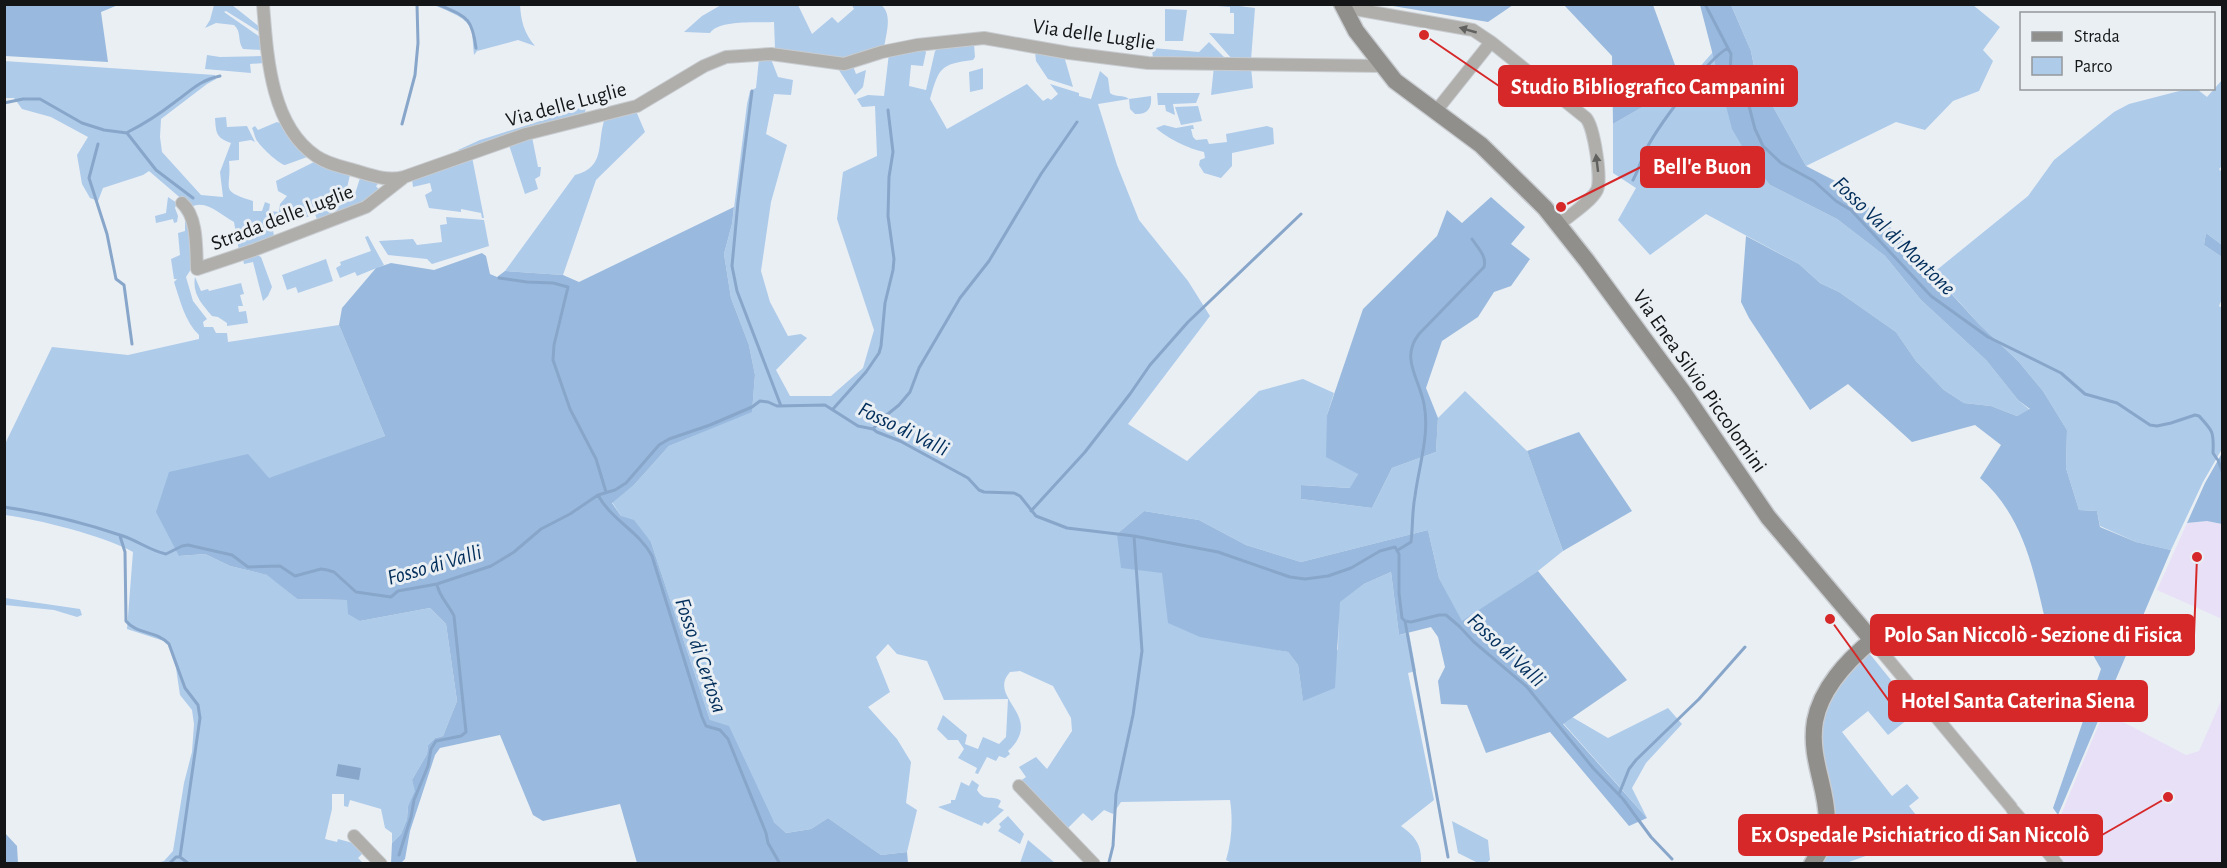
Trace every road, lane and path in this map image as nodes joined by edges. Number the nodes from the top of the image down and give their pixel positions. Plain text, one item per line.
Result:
1 (263, 4) edge
2 (1342, 6) edge
3 (1491, 42) junction
4 (1382, 66) junction
5 (1436, 111) junction
6 (404, 177) junction
7 (182, 203) dead end
8 (1558, 225) junction
9 (1872, 640) junction
10 (1019, 786) dead end
11 (2031, 831) dead end
12 (354, 836) dead end
13 (2041, 844) dead end
14 (381, 864) edge
15 (1094, 864) edge
16 (1812, 864) edge
17 (2057, 864) edge

1 - 6 street, Via delle Luglie
3 -> 2 street
2 - 4 main road, Via Enea Silvio Piccolomini
3 - 5 street
8 -> 3 street
4 - 5 main road, Via Enea Silvio Piccolomini
4 - 6 street, Via delle Luglie
5 - 8 main road, Via Enea Silvio Piccolomini
6 - 7 street, Strada delle Luglie
8 - 9 main road, Via Enea Silvio Piccolomini
9 - 11 street, Via Enea Silvio Piccolomini
9 - 16 main road
10 - 15 street
12 - 14 street
13 - 17 street

